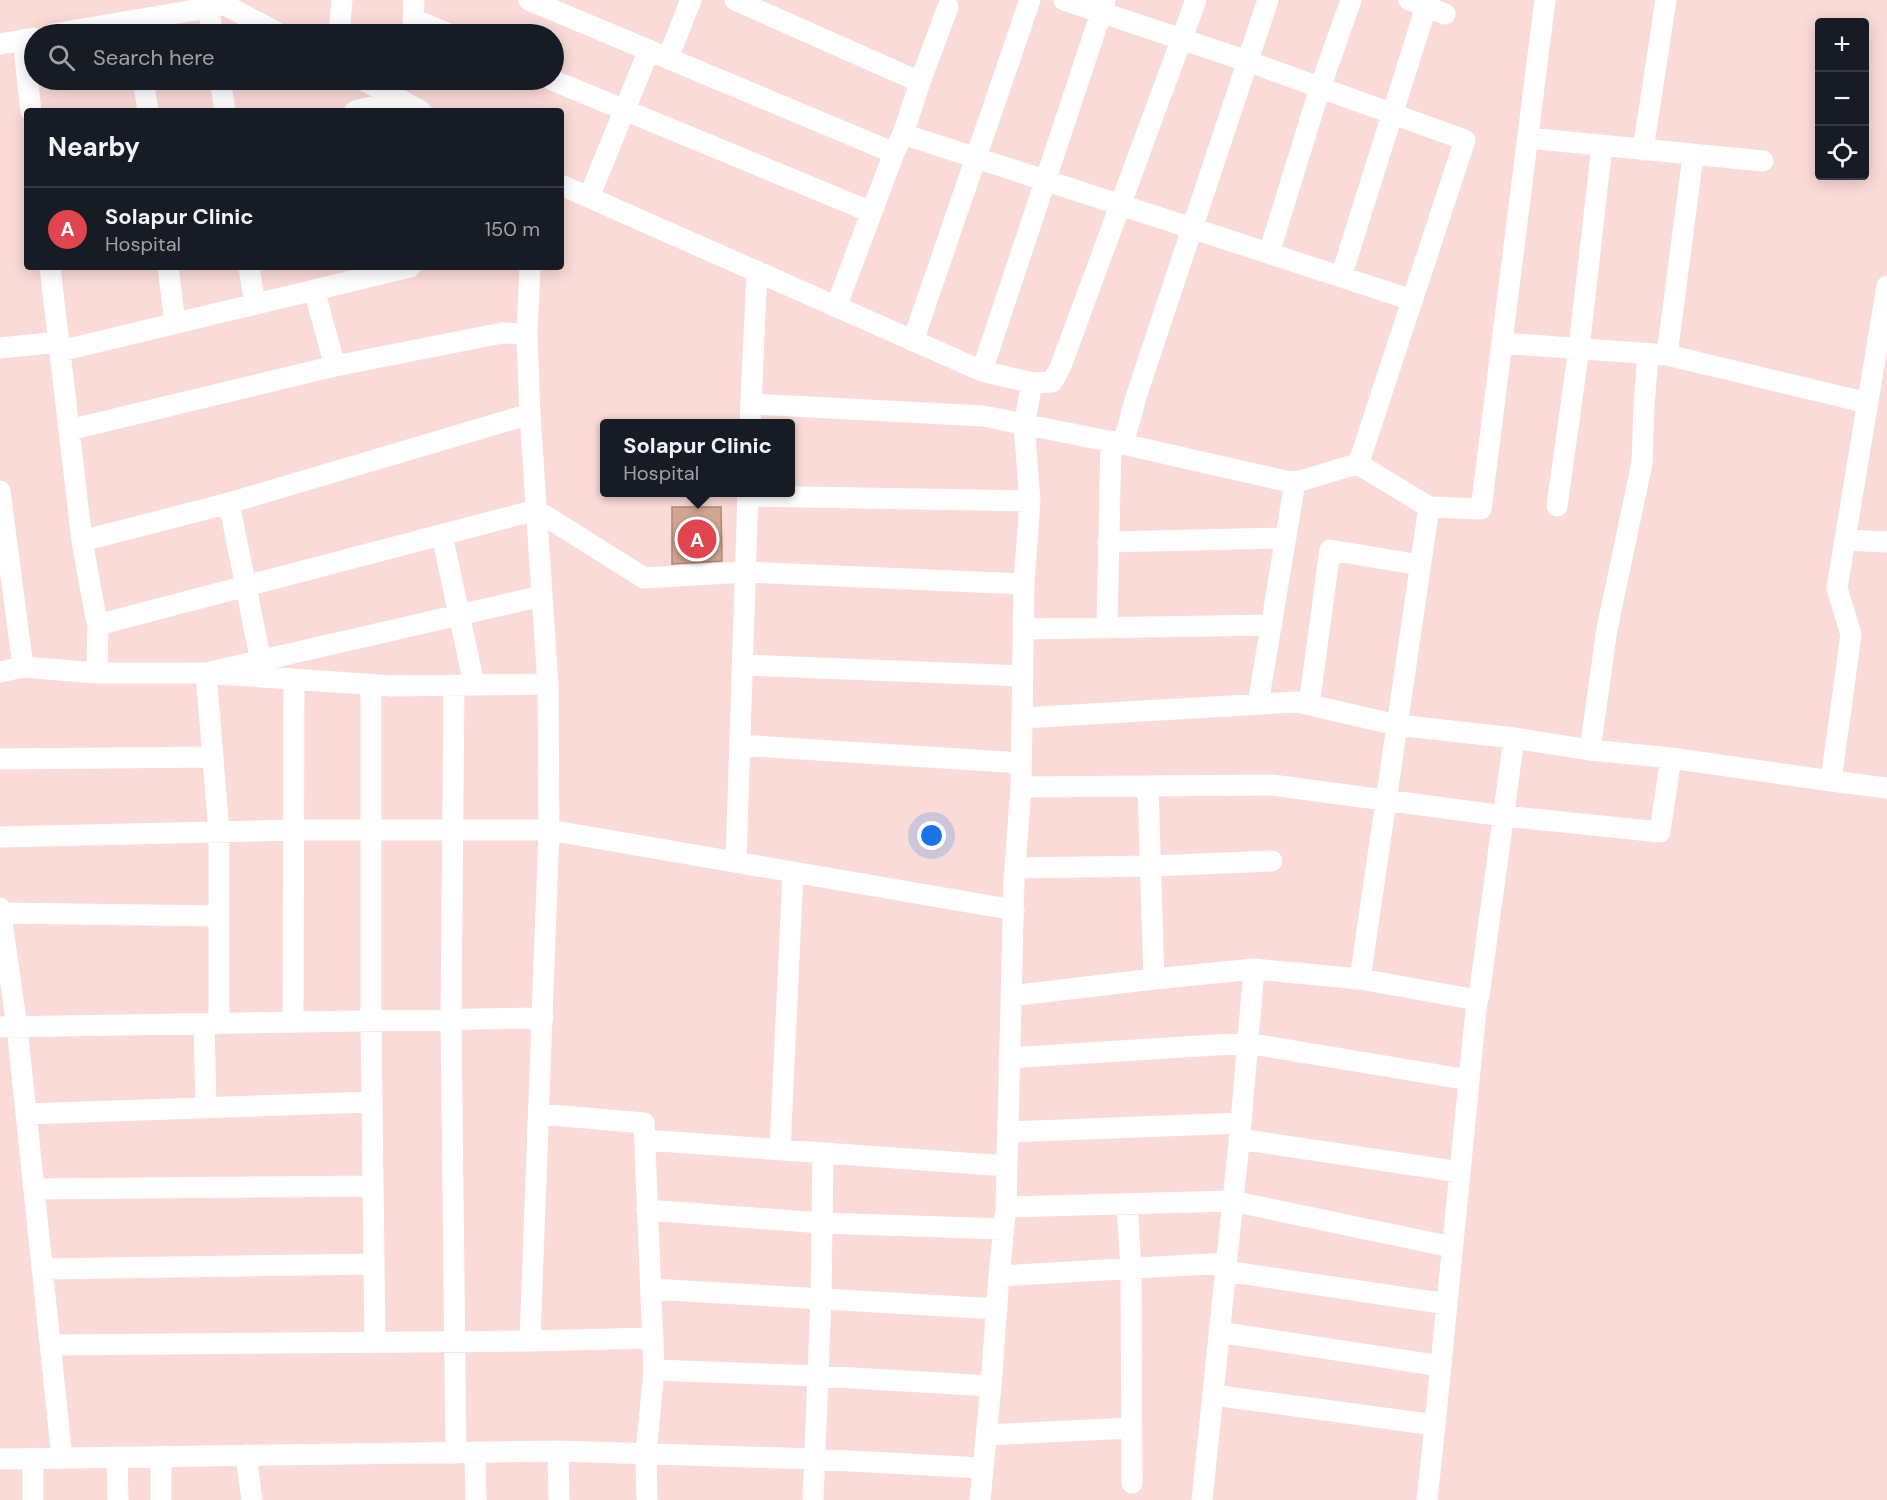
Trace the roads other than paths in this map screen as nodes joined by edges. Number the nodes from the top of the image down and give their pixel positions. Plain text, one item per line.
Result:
1 (342, 0) edge
2 (529, 0) edge
3 (691, 0) edge
4 (735, 0) edge
5 (1030, 0) edge
6 (1064, 0) edge
7 (1196, 0) edge
8 (1268, 0) edge
9 (1351, 0) edge
10 (1545, 0) edge
11 (1666, 0) edge
12 (944, 2) edge
13 (220, 4) edge
14 (1103, 7) edge
15 (1427, 7) edge
16 (413, 13) edge
17 (148, 24) edge
18 (215, 24) edge
19 (260, 24) edge
20 (340, 24) edge
21 (432, 24) edge
22 (24, 40) edge
23 (1181, 40) junction
24 (0, 44) edge
25 (658, 54) junction
26 (1247, 61) junction
27 (920, 82) junction
28 (564, 85) edge
29 (1320, 88) junction
30 (30, 90) edge
31 (145, 90) edge
32 (222, 90) edge
33 (386, 90) edge
34 (400, 100) junction
35 (31, 108) edge
36 (148, 108) edge
37 (225, 108) edge
38 (368, 108) edge
39 (415, 108) edge
40 (625, 111) junction
41 (1393, 114) junction
42 (1528, 138) junction
43 (898, 144) junction
44 (1602, 146) junction
45 (1643, 150) junction
46 (1693, 156) junction
47 (976, 159) junction
48 (1763, 161) dead end
49 (1046, 182) junction
50 (564, 186) edge
51 (590, 198) junction
52 (1121, 205) junction
53 (871, 212) junction
54 (1192, 227) junction
55 (1269, 253) junction
56 (50, 270) edge
57 (168, 270) edge
58 (249, 270) edge
59 (397, 270) edge
60 (530, 270) edge
61 (757, 271) junction
62 (1341, 277) junction
63 (1887, 286) edge
64 (314, 290) junction
65 (1412, 300) junction
66 (255, 304) junction
67 (836, 307) junction
68 (175, 323) junction
69 (527, 334) junction
70 (913, 341) junction
71 (1502, 343) junction
72 (59, 346) junction
73 (0, 348) edge
74 (1579, 348) junction
75 (1658, 355) junction
76 (335, 366) junction
77 (982, 371) junction
78 (1032, 383) junction
79 (1868, 403) junction
80 (530, 414) junction
81 (750, 414) edge
82 (1024, 425) junction
83 (69, 429) junction
84 (1117, 442) junction
85 (1360, 463) junction
86 (1295, 482) junction
87 (0, 491) edge
88 (795, 495) edge
89 (748, 497) edge
90 (1030, 501) junction
91 (229, 503) junction
92 (1557, 506) dead end
93 (1429, 507) junction
94 (536, 510) junction
95 (442, 535) junction
96 (1286, 538) junction
97 (1845, 540) junction
98 (82, 541) junction
99 (1108, 542) junction
100 (1887, 542) edge
101 (1420, 565) junction
102 (745, 572) junction
103 (1024, 584) junction
104 (246, 586) junction
105 (543, 596) junction
106 (460, 616) junction
107 (98, 622) junction
108 (1272, 625) junction
109 (1107, 627) junction
110 (1023, 629) junction
111 (261, 662) junction
112 (743, 665) junction
113 (23, 667) junction
114 (0, 672) edge
115 (97, 673) junction
116 (206, 673) junction
117 (1023, 676) junction
118 (294, 680) junction
119 (548, 684) junction
120 (371, 685) junction
121 (464, 685) junction
122 (1258, 704) junction
123 (1309, 705) junction
124 (1022, 718) junction
125 (1397, 725) junction
126 (1514, 738) junction
127 (740, 745) junction
128 (1590, 750) junction
129 (213, 757) junction
130 (1671, 758) junction
131 (0, 759) edge
132 (1021, 763) junction
133 (1831, 781) junction
134 (1148, 786) junction
135 (1021, 787) junction
136 (1887, 788) edge
137 (1386, 799) junction
138 (1504, 816) junction
139 (294, 830) junction
140 (371, 830) junction
141 (549, 830) junction
142 (453, 831) junction
143 (219, 832) junction
144 (0, 837) edge
145 (1272, 861) dead end
146 (736, 862) junction
147 (1152, 866) junction
148 (1015, 868) junction
149 (793, 872) junction
150 (0, 908) edge
151 (1014, 910) junction
152 (1, 914) edge
153 (219, 916) junction
154 (1254, 969) junction
155 (1154, 979) junction
156 (1360, 979) junction
157 (1011, 996) junction
158 (1477, 1000) junction
159 (543, 1018) junction
160 (451, 1019) junction
161 (371, 1021) junction
162 (293, 1022) junction
163 (211, 1023) junction
164 (9, 1027) edge
165 (1247, 1043) junction
166 (1010, 1058) junction
167 (1469, 1080) junction
168 (372, 1102) junction
169 (206, 1108) junction
170 (539, 1113) junction
171 (26, 1114) junction
172 (1240, 1131) junction
173 (1008, 1132) junction
174 (645, 1140) junction
175 (780, 1150) junction
176 (823, 1153) junction
177 (1006, 1166) junction
178 (1460, 1172) junction
179 (373, 1186) junction
180 (34, 1189) junction
181 (1232, 1201) junction
182 (1127, 1204) junction
183 (1006, 1207) junction
184 (647, 1210) junction
185 (822, 1223) junction
186 (1003, 1229) junction
187 (1452, 1247) junction
188 (374, 1264) junction
189 (1225, 1267) junction
190 (1131, 1268) junction
191 (42, 1269) junction
192 (999, 1276) junction
193 (651, 1289) junction
194 (821, 1298) junction
195 (1447, 1304) junction
196 (997, 1309) junction
197 (1219, 1332) junction
198 (653, 1338) junction
199 (375, 1341) junction
200 (454, 1341) junction
201 (530, 1341) junction
202 (50, 1345) junction
203 (1441, 1366) junction
204 (654, 1370) junction
205 (818, 1376) junction
206 (992, 1386) junction
207 (1213, 1395) junction
208 (1435, 1425) junction
209 (1131, 1428) junction
210 (986, 1435) junction
211 (558, 1451) junction
212 (465, 1452) junction
213 (646, 1453) junction
214 (246, 1455) junction
215 (161, 1456) junction
216 (117, 1457) junction
217 (33, 1458) junction
218 (62, 1458) junction
219 (0, 1459) edge
220 (814, 1459) junction
221 (982, 1468) junction
222 (1132, 1483) dead end
223 (33, 1500) edge
224 (118, 1500) edge
225 (161, 1500) edge
226 (252, 1500) edge
227 (476, 1500) edge
228 (559, 1500) edge
229 (647, 1500) edge
230 (813, 1500) edge
231 (980, 1500) edge
232 (1202, 1500) edge
233 (1427, 1500) edge

1 - 20 street
2 - 25 street
3 - 25 street
4 - 27 street
5 - 47 street
6 - 14 street
7 - 23 street
8 - 26 street
9 - 29 street
10 - 42 street
11 - 45 street
12 - 27 street
13 - 17 street
13 - 18 street
13 - 19 street
14 - 23 street
14 - 49 street
15 - 41 street
16 - 21 street
22 - 24 street
23 - 26 street
23 - 52 street
25 - 40 street
25 - 43 street
26 - 29 street
26 - 54 street
27 - 43 street
28 - 40 street
29 - 41 street
29 - 55 street
30 - 35 street
31 - 36 street
32 - 37 street
33 - 34 street
34 - 38 street
34 - 39 street
40 - 51 street
40 - 53 street
41 - 62 street
41 - 65 street
42 - 44 street
42 - 71 street
43 - 47 street
43 - 53 street
44 - 45 street
44 - 74 street
45 - 46 street
46 - 48 street
46 - 75 street
47 - 49 street
47 - 70 street
49 - 52 street
49 - 77 street
50 - 51 street
51 - 61 street
52 - 54 street
52 - 78 street
53 - 67 street
54 - 55 street
54 - 84 street
55 - 62 street
56 - 72 street
57 - 68 street
58 - 66 street
59 - 64 street
60 - 69 street
61 - 67 street
61 - 81 street
62 - 65 street
63 - 79 street
64 - 66 street
64 - 76 street
65 - 85 street
66 - 68 street
67 - 70 street
68 - 72 street
69 - 76 street
69 - 80 street
70 - 77 street
71 - 74 street
71 - 93 street
72 - 73 street
72 - 83 street
74 - 75 street
74 - 92 street
75 - 79 street
75 - 128 street
76 - 83 street
77 - 78 street
78 - 82 street
79 - 97 street
80 - 91 street
80 - 94 street
81 - 82 street
82 - 84 street
82 - 90 street
83 - 98 street
84 - 86 street
84 - 99 street
85 - 86 street
85 - 93 street
86 - 96 street
87 - 113 street
88 - 90 street
89 - 102 street
90 - 103 street
91 - 98 street
91 - 104 street
93 - 101 street
94 - 95 street
94 - 102 street
94 - 105 street
95 - 104 street
95 - 106 street
96 - 99 street
96 - 108 street
97 - 100 street
97 - 133 street
98 - 107 street
99 - 109 street
101 - 123 street
101 - 125 street
102 - 103 street
102 - 112 street
103 - 110 street
104 - 107 street
104 - 111 street
105 - 106 street
105 - 119 street
106 - 111 street
106 - 121 street
107 - 115 street
108 - 109 street
108 - 122 street
109 - 110 street
110 - 117 street
111 - 116 street
112 - 117 street
112 - 127 street
113 - 114 street
113 - 115 street
115 - 116 street
116 - 118 street
116 - 129 street
117 - 124 street
118 - 120 street
118 - 139 street
119 - 121 street
119 - 141 street
120 - 121 street
120 - 140 street
121 - 142 street
122 - 123 street
122 - 124 street
123 - 125 street
124 - 132 street
125 - 126 street
125 - 137 street
126 - 128 street
126 - 138 street
127 - 132 street
127 - 146 street
128 - 130 street
129 - 131 street
129 - 143 street
130 - 133 street
130 - 138 street
132 - 135 street
133 - 136 street
134 - 135 street
134 - 137 street
134 - 147 street
135 - 148 street
137 - 138 street
137 - 156 street
138 - 158 street
139 - 140 street
139 - 143 street
139 - 162 street
140 - 142 street
140 - 161 street
141 - 142 street
141 - 146 street
141 - 159 street
142 - 160 street
143 - 144 street
143 - 153 street
145 - 147 street
146 - 149 street
147 - 148 street
147 - 155 street
148 - 151 street
149 - 151 street
149 - 175 street
150 - 152 street
151 - 157 street
152 - 153 street
152 - 164 street
153 - 163 street
154 - 155 street
154 - 156 street
154 - 165 street
155 - 157 street
156 - 158 street
157 - 166 street
158 - 167 street
159 - 160 street
159 - 170 street
160 - 161 street
160 - 200 street
161 - 162 street
161 - 168 street
162 - 163 street
163 - 164 street
163 - 169 street
164 - 171 street
165 - 166 street
165 - 167 street
165 - 172 street
166 - 173 street
167 - 178 street
168 - 169 street
168 - 179 street
169 - 171 street
170 - 174 street
170 - 201 street
171 - 180 street
172 - 173 street
172 - 178 street
172 - 181 street
173 - 177 street
174 - 175 street
174 - 184 street
175 - 176 street
176 - 177 street
176 - 185 street
177 - 183 street
178 - 187 street
179 - 180 street
179 - 188 street
180 - 191 street
181 - 182 street
181 - 187 street
181 - 189 street
182 - 183 street
182 - 190 street
183 - 186 street
184 - 185 street
184 - 193 street
185 - 186 street
185 - 194 street
186 - 192 street
187 - 195 street
188 - 191 street
188 - 199 street
189 - 190 street
189 - 195 street
189 - 197 street
190 - 192 street
190 - 209 street
191 - 202 street
192 - 196 street
193 - 194 street
193 - 198 street
194 - 196 street
194 - 205 street
195 - 203 street
196 - 206 street
197 - 203 street
197 - 207 street
198 - 201 street
198 - 204 street
199 - 200 street
199 - 202 street
200 - 201 street
200 - 212 street
202 - 218 street
203 - 208 street
204 - 205 street
204 - 213 street
205 - 206 street
205 - 220 street
206 - 210 street
207 - 208 street
207 - 232 street
208 - 233 street
209 - 210 street
209 - 222 street
210 - 221 street
211 - 212 street
211 - 213 street
211 - 228 street
212 - 214 street
212 - 227 street
213 - 220 street
213 - 229 street
214 - 215 street
214 - 226 street
215 - 216 street
215 - 225 street
216 - 218 street
216 - 224 street
217 - 218 street
217 - 219 street
217 - 223 street
220 - 221 street
220 - 230 street
221 - 231 street

